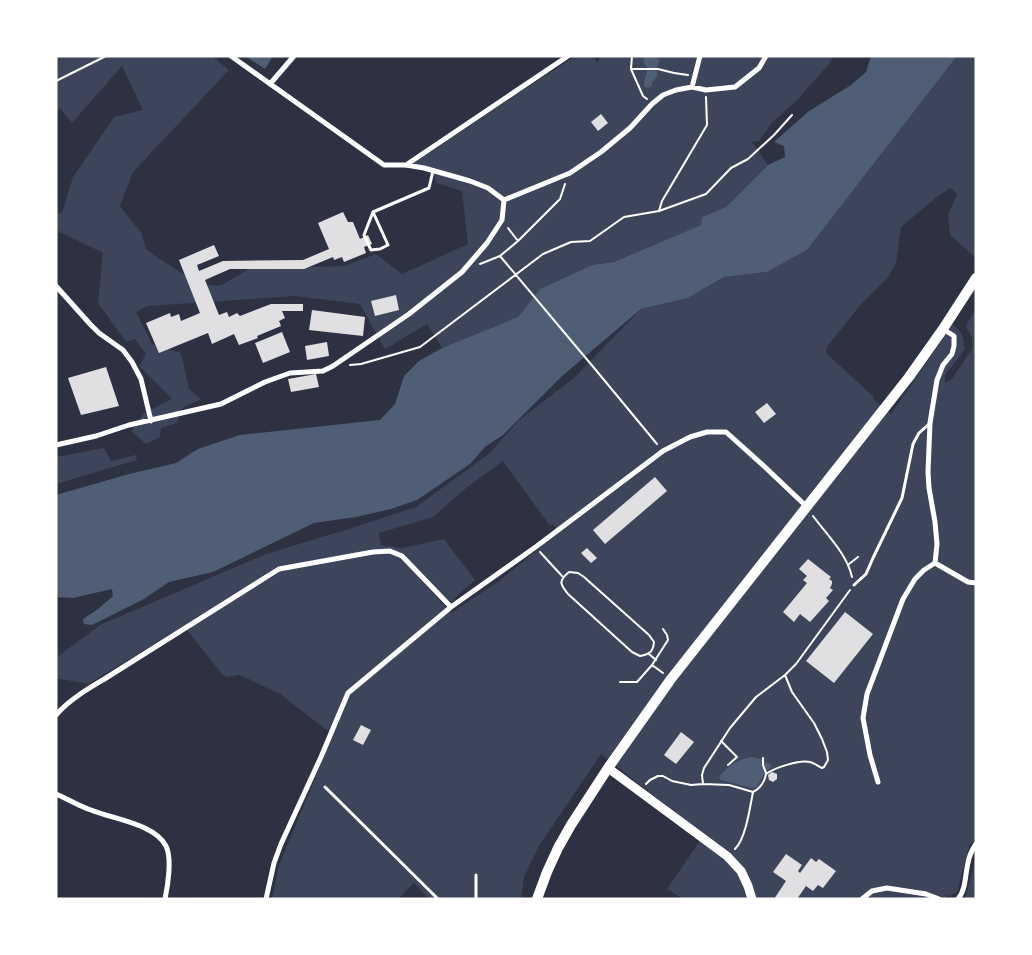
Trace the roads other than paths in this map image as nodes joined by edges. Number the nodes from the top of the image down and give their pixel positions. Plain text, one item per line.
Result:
1 (231, 56) edge
2 (294, 56) edge
3 (568, 56) edge
4 (700, 56) edge
5 (766, 56) edge
6 (270, 84) junction
7 (692, 87) junction
8 (406, 165) junction
9 (433, 171) junction
10 (504, 200) junction
11 (374, 212) junction
12 (976, 278) edge
13 (56, 286) edge
14 (943, 329) junction
15 (150, 420) junction
16 (930, 423) junction
17 (56, 445) edge
18 (806, 506) junction
19 (936, 563) junction
20 (976, 584) edge
21 (854, 585) road end
22 (451, 607) junction
23 (56, 715) edge
24 (608, 768) junction
25 (878, 782) dead end
26 (325, 786) dead end
27 (56, 794) edge
28 (976, 844) edge
29 (476, 875) dead end
30 (165, 899) edge
31 (266, 899) edge
32 (438, 899) edge
33 (476, 899) edge
34 (536, 899) edge
35 (752, 899) edge
36 (862, 899) edge
37 (939, 899) edge
38 (958, 899) edge

1 - 6 street
2 - 6 street
3 - 8 street
4 - 7 street
5 - 7 street
6 - 8 street
7 - 10 street
8 - 9 street
9 - 10 street
9 - 11 lane
10 - 15 street
11 - 11 lane
12 - 14 main road
13 - 15 street
14 - 16 street
14 - 18 main road
15 - 17 street
16 - 19 street
16 - 21 lane
18 - 22 street
18 - 24 main road
19 - 20 street
19 - 25 street
22 - 23 street
22 - 31 street
24 - 34 main road
24 - 35 street
26 - 32 lane
27 - 30 street
28 - 38 street
29 - 33 lane
36 - 37 street

